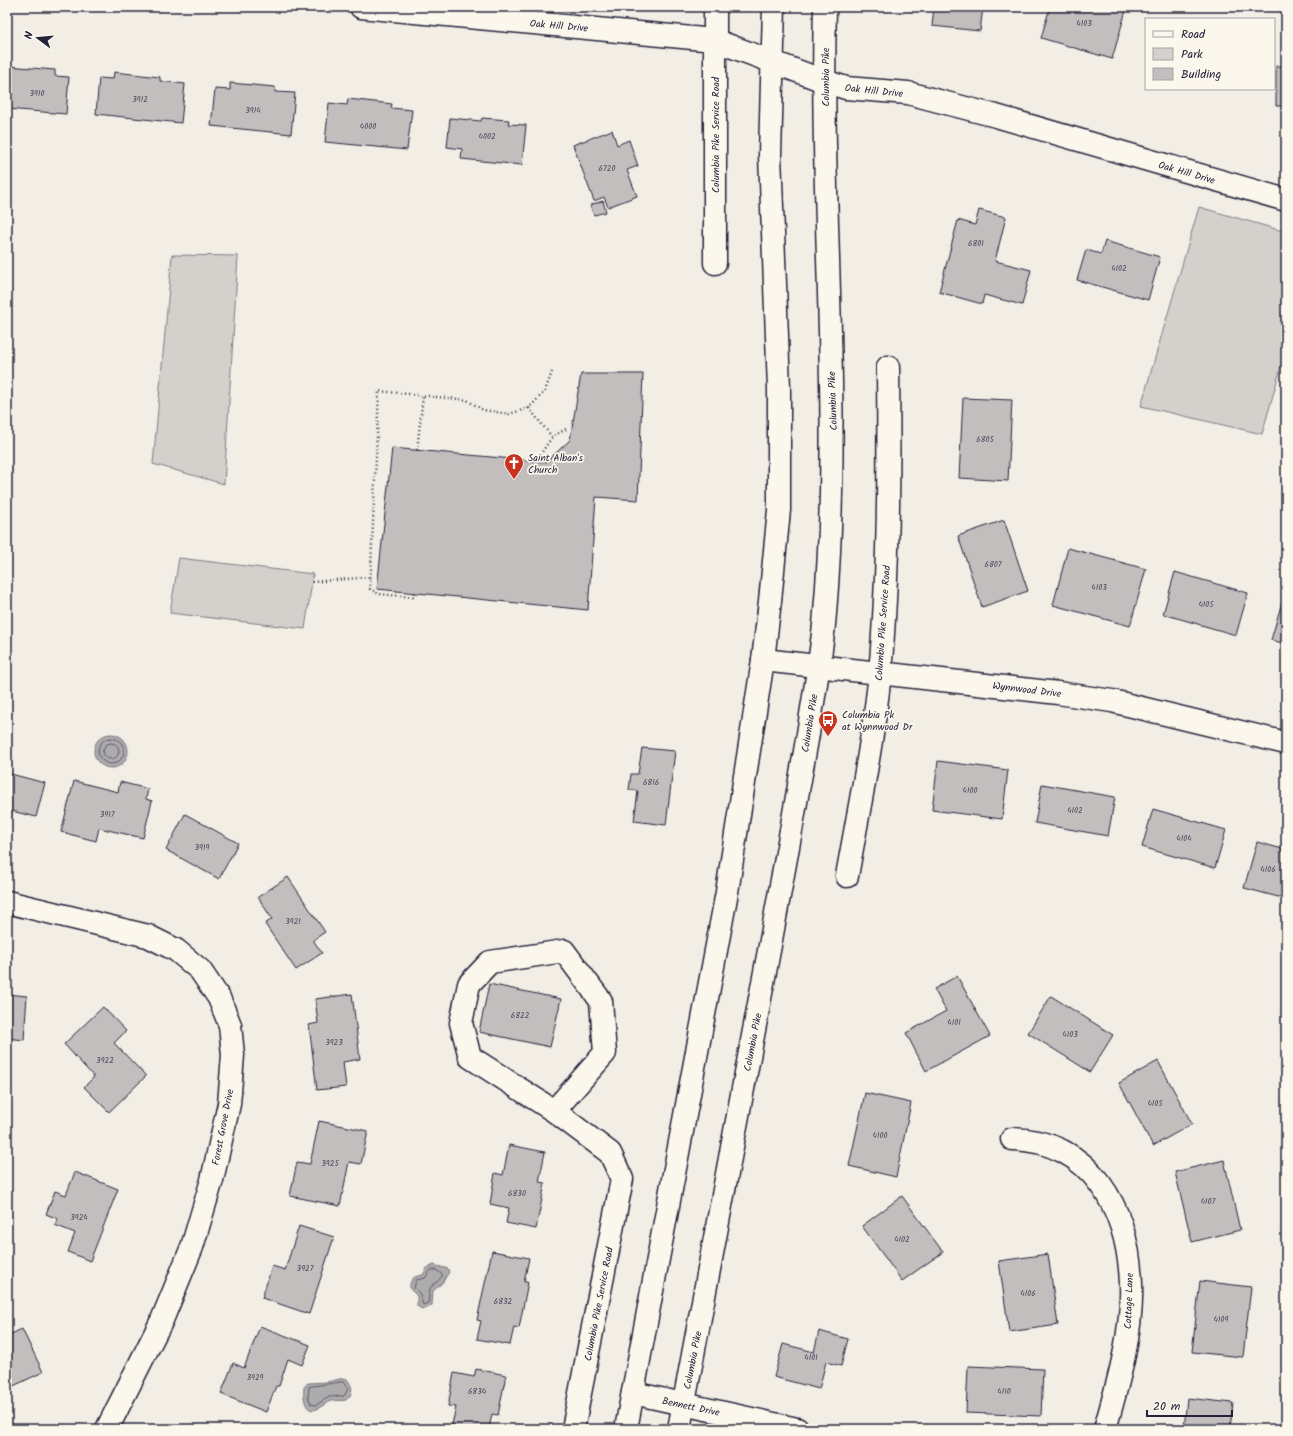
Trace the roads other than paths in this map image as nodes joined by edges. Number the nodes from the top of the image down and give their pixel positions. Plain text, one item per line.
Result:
1 (715, 7) edge
2 (774, 7) edge
3 (825, 7) edge
4 (375, 8) edge
5 (714, 40) junction
6 (773, 61) junction
7 (824, 81) junction
8 (1286, 200) edge
9 (715, 263) dead end
10 (888, 367) dead end
11 (763, 660) junction
12 (819, 666) junction
13 (880, 673) junction
14 (1286, 743) edge
15 (847, 876) dead end
16 (7, 902) edge
17 (554, 1111) junction
18 (1012, 1139) dead end
19 (633, 1393) junction
20 (684, 1404) junction
21 (107, 1429) edge
22 (573, 1429) edge
23 (626, 1429) edge
24 (679, 1429) edge
25 (797, 1429) edge
26 (1105, 1429) edge

1 - 5 street, Columbia Pike Service Road
2 - 6 street
3 - 7 street, Columbia Pike
4 - 5 street, Oak Hill Drive
5 - 6 street, Oak Hill Drive
5 - 9 street, Columbia Pike Service Road
6 - 7 street, Oak Hill Drive
6 - 11 street
7 - 8 street, Oak Hill Drive
7 - 12 street, Columbia Pike
10 - 13 street, Columbia Pike Service Road
11 - 12 street, Wynnwood Drive
11 - 19 street
12 - 13 street, Wynnwood Drive
12 - 20 street, Columbia Pike
13 - 14 street, Wynnwood Drive
13 - 15 street, Columbia Pike Service Road
16 - 21 street, Forest Grove Drive
17 - 17 street
17 - 22 street, Columbia Pike Service Road
18 - 26 street, Cottage Lane
19 - 20 street, Bennett Drive
19 - 23 street
20 - 24 street, Columbia Pike
20 - 25 street, Bennett Drive

